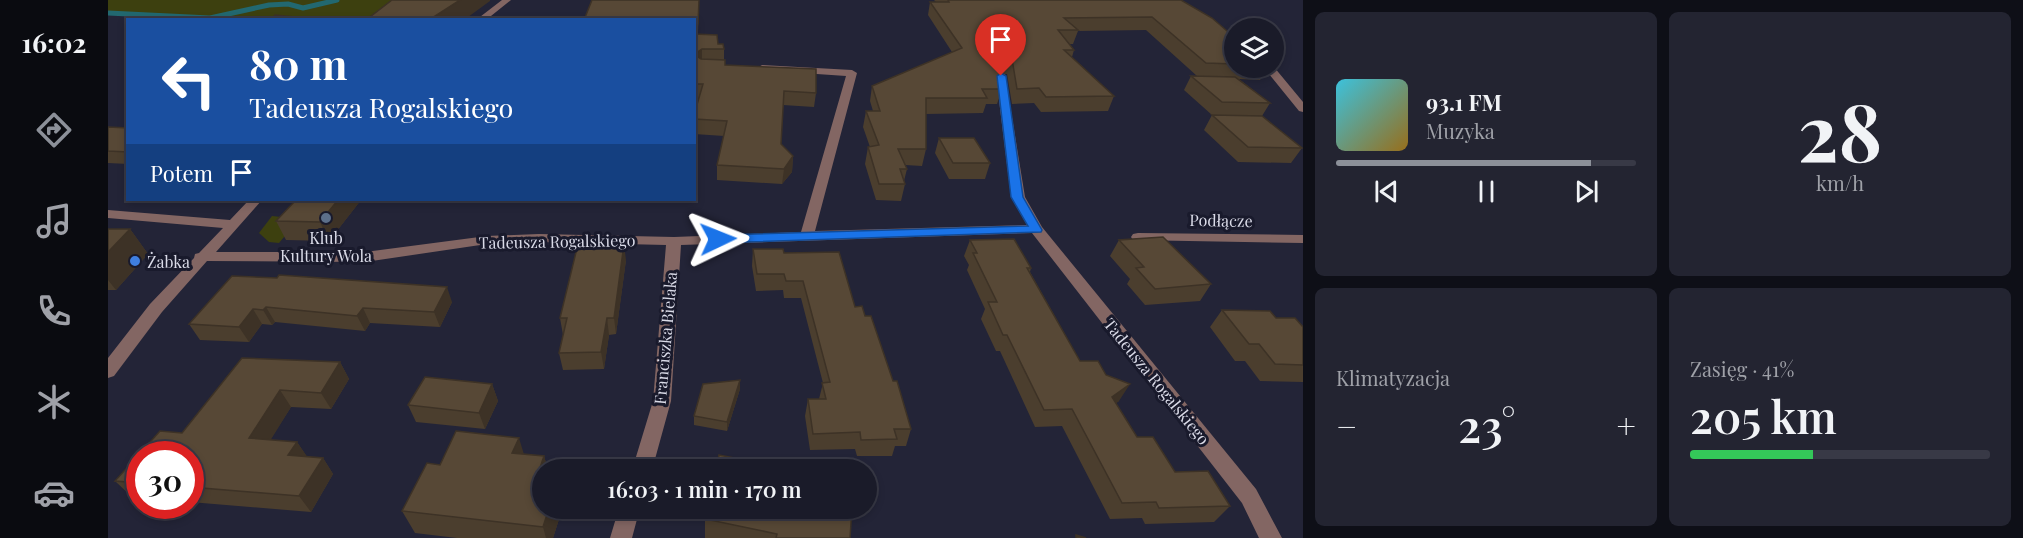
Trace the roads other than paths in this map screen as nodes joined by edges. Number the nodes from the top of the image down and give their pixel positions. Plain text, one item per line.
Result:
1 (507, 0) edge
2 (483, 18) edge
3 (749, 68) edge
4 (1001, 76) edge
5 (1277, 78) edge
6 (1303, 109) edge
7 (255, 201) edge
8 (108, 214) edge
9 (231, 224) junction
10 (1036, 230) junction
11 (807, 236) junction
12 (1138, 237) edge
13 (1303, 239) edge
14 (674, 241) junction
15 (200, 257) junction
16 (108, 371) edge
17 (645, 459) edge
18 (627, 519) edge
19 (621, 538) edge
20 (1271, 538) edge

1 - 2 street
3 - 11 street
4 - 10 street, Tadeusza Rogalskiego
5 - 6 street
7 - 9 street
8 - 9 street
9 - 15 street
10 - 11 street, Tadeusza Rogalskiego
10 - 20 street, Tadeusza Rogalskiego
11 - 14 street, Tadeusza Rogalskiego
12 - 13 street, Podłącze
14 - 15 street, Tadeusza Rogalskiego
14 - 17 street, Franciszka Bielaka
15 - 16 street
18 - 19 street

